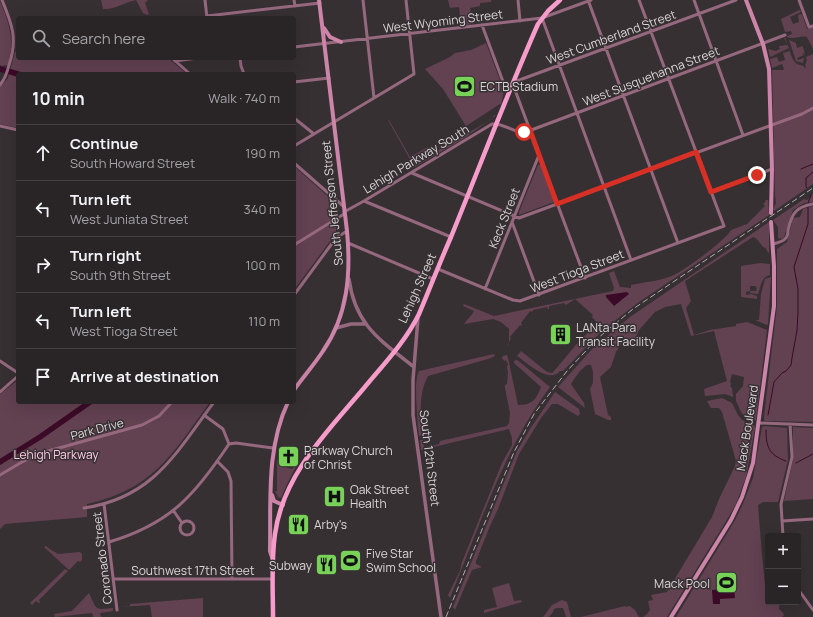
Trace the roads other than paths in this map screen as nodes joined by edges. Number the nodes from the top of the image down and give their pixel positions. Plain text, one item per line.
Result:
1 (2, 0) edge
2 (205, 0) edge
3 (294, 0) edge
4 (363, 0) edge
5 (406, 0) edge
6 (518, 0) edge
7 (560, 0) edge
8 (589, 0) edge
9 (639, 0) edge
10 (694, 0) edge
11 (736, 0) edge
12 (746, 0) edge
13 (799, 0) edge
14 (319, 2) edge
15 (295, 6) junction
16 (699, 14) junction
17 (207, 16) edge
18 (215, 16) edge
19 (542, 18) junction
20 (520, 21) junction
21 (322, 25) junction
22 (482, 25) junction
23 (813, 26) edge
24 (651, 32) junction
25 (410, 34) junction
26 (785, 35) dead end
27 (367, 38) junction
28 (341, 42) junction
29 (324, 44) junction
30 (762, 44) junction
31 (296, 47) edge
32 (16, 48) edge
33 (606, 48) junction
34 (175, 60) edge
35 (240, 60) edge
36 (716, 61) junction
37 (560, 66) junction
38 (188, 72) edge
39 (243, 72) edge
40 (329, 78) junction
41 (669, 79) junction
42 (296, 82) edge
43 (514, 82) junction
44 (0, 85) edge
45 (511, 89) junction
46 (623, 96) junction
47 (374, 98) junction
48 (813, 108) edge
49 (577, 113) junction
50 (296, 120) edge
51 (334, 122) junction
52 (497, 123) junction
53 (771, 125) junction
54 (0, 126) edge
55 (16, 130) edge
56 (530, 130) junction
57 (314, 134) junction
58 (743, 135) junction
59 (296, 145) edge
60 (696, 152) junction
61 (539, 155) junction
62 (296, 165) edge
63 (650, 169) junction
64 (772, 169) junction
65 (412, 173) junction
66 (604, 186) junction
67 (711, 192) junction
68 (467, 196) junction
69 (364, 201) junction
70 (557, 204) junction
71 (812, 204) edge
72 (343, 206) junction
73 (344, 213) junction
74 (771, 213) dead end
75 (514, 216) junction
76 (512, 222) junction
77 (771, 222) dead end
78 (347, 231) junction
79 (450, 237) junction
80 (348, 243) junction
81 (678, 243) junction
82 (296, 244) edge
83 (773, 244) junction
84 (631, 260) junction
85 (438, 268) junction
86 (349, 278) junction
87 (585, 278) junction
88 (433, 279) junction
89 (485, 288) junction
90 (296, 292) edge
91 (539, 295) junction
92 (419, 313) junction
93 (365, 324) junction
94 (336, 328) junction
95 (394, 352) junction
96 (0, 361) edge
97 (414, 367) junction
98 (16, 373) edge
99 (16, 377) edge
100 (296, 387) edge
101 (0, 392) edge
102 (170, 404) edge
103 (212, 404) edge
104 (287, 404) edge
105 (204, 415) junction
106 (759, 423) junction
107 (790, 424) junction
108 (813, 425) edge
109 (229, 444) junction
110 (273, 448) junction
111 (217, 461) junction
112 (0, 475) edge
113 (271, 486) junction
114 (104, 504) junction
115 (282, 505) junction
116 (84, 508) dead end
117 (173, 510) junction
118 (813, 519) edge
119 (782, 521) junction
120 (182, 523) junction
121 (783, 533) edge
122 (109, 542) junction
123 (273, 561) junction
124 (113, 579) junction
125 (232, 579) junction
126 (273, 579) junction
127 (801, 592) edge
128 (117, 610) dead end
129 (813, 610) edge
130 (273, 617) edge
131 (441, 617) edge
132 (672, 617) edge

1 - 32 street
2 - 17 street
3 - 15 street
4 - 27 street
5 - 25 street
6 - 20 street
7 - 19 main road, Lehigh Street
8 - 19 street, West Wyoming Street
8 - 33 street
9 - 24 street
10 - 16 street
11 - 16 street, West Cumberland Street
12 - 30 main road
13 - 23 street
14 - 15 street
14 - 21 main road, South Jefferson Street
15 - 18 street
16 - 24 street, West Cumberland Street
16 - 36 street
19 - 20 street, West Wyoming Street
19 - 37 street
19 - 43 main road, Lehigh Street
20 - 22 street, West Wyoming Street
21 - 28 main road
21 - 29 main road, South Jefferson Street
22 - 25 street, West Wyoming Street
22 - 45 street
24 - 33 street, West Cumberland Street
24 - 41 street
25 - 27 street, West Wyoming Street
25 - 47 street
26 - 30 street, West Susquehanna Street
27 - 28 street, West Wyoming Street
27 - 47 street
28 - 29 street, West Wyoming Street
29 - 31 street, West Wyoming Street
29 - 40 main road, South Jefferson Street
30 - 36 street, West Susquehanna Street
30 - 53 main road
32 - 44 street
33 - 37 street, West Cumberland Street
33 - 46 street
34 - 38 street
35 - 39 street
36 - 41 street, West Susquehanna Street
36 - 58 street
37 - 43 street, West Cumberland Street
37 - 49 street
40 - 42 street
40 - 51 main road, South Jefferson Street
41 - 46 street, West Susquehanna Street
41 - 60 street
43 - 45 main road, Lehigh Street
45 - 52 main road, Lehigh Street
45 - 56 street
46 - 49 street, West Susquehanna Street
46 - 63 street
47 - 51 street
48 - 53 street
49 - 56 street, West Susquehanna Street
49 - 66 street
50 - 57 street
51 - 57 street
51 - 72 main road, South Jefferson Street
52 - 56 street, West Susquehanna Street
52 - 65 street, Lehigh Parkway South
52 - 68 main road, Lehigh Street
53 - 58 street
53 - 64 main road
54 - 55 street
56 - 61 street
57 - 59 street
58 - 60 street
60 - 63 street
60 - 67 street
61 - 70 street
61 - 75 street, Keck Street
62 - 72 street
63 - 66 street
63 - 81 street
64 - 67 street
64 - 74 main road
65 - 68 street
65 - 69 street, Lehigh Parkway South
66 - 70 street
66 - 84 street
67 - 81 street, West Tioga Street
68 - 75 street
68 - 79 main road, Lehigh Street
69 - 73 street, Lehigh Parkway South
69 - 79 street
70 - 75 street
70 - 87 street
71 - 83 street
72 - 73 main road, South Jefferson Street
73 - 78 main road, South Jefferson Street
73 - 82 street
75 - 76 street, Keck Street
76 - 89 street, Keck Street
76 - 91 street
77 - 83 main road, Mack Boulevard
78 - 80 main road, South Jefferson Street
78 - 90 street
79 - 85 main road, Lehigh Street
80 - 86 main road, South Jefferson Street
80 - 88 street
81 - 84 street, West Tioga Street
83 - 106 main road, Mack Boulevard
84 - 87 street, West Tioga Street
85 - 88 main road, Lehigh Street
85 - 89 street, West Tioga Street
86 - 93 street
86 - 94 main road, South Jefferson Street
87 - 91 street, West Tioga Street
88 - 92 main road, Lehigh Street
89 - 91 street, West Tioga Street
92 - 95 main road, Lehigh Street
92 - 97 street, South 12th Street
93 - 94 street
93 - 95 street
94 - 100 main road, South Jefferson Street
95 - 97 street
95 - 115 main road, Lehigh Street
96 - 98 street
97 - 131 street, South 12th Street
99 - 101 street
102 - 112 street, Park Drive
103 - 105 street
104 - 110 main road
105 - 109 street
105 - 114 street
106 - 107 street
106 - 132 main road, Mack Boulevard
107 - 108 street
107 - 119 street
109 - 110 street
109 - 111 street
110 - 113 main road
111 - 117 street
111 - 125 street
113 - 115 main road
113 - 123 main road
114 - 116 street
114 - 122 street, Coronado Street
115 - 123 main road, Lehigh Street
117 - 120 street
117 - 122 street
118 - 119 street
119 - 121 street
120 - 120 street
122 - 124 street, Coronado Street
123 - 126 main road, Lehigh Street
124 - 125 street, Southwest 17th Street
124 - 128 street, Coronado Street
125 - 126 street, Southwest 17th Street
126 - 130 main road, Lehigh Street
127 - 129 street

